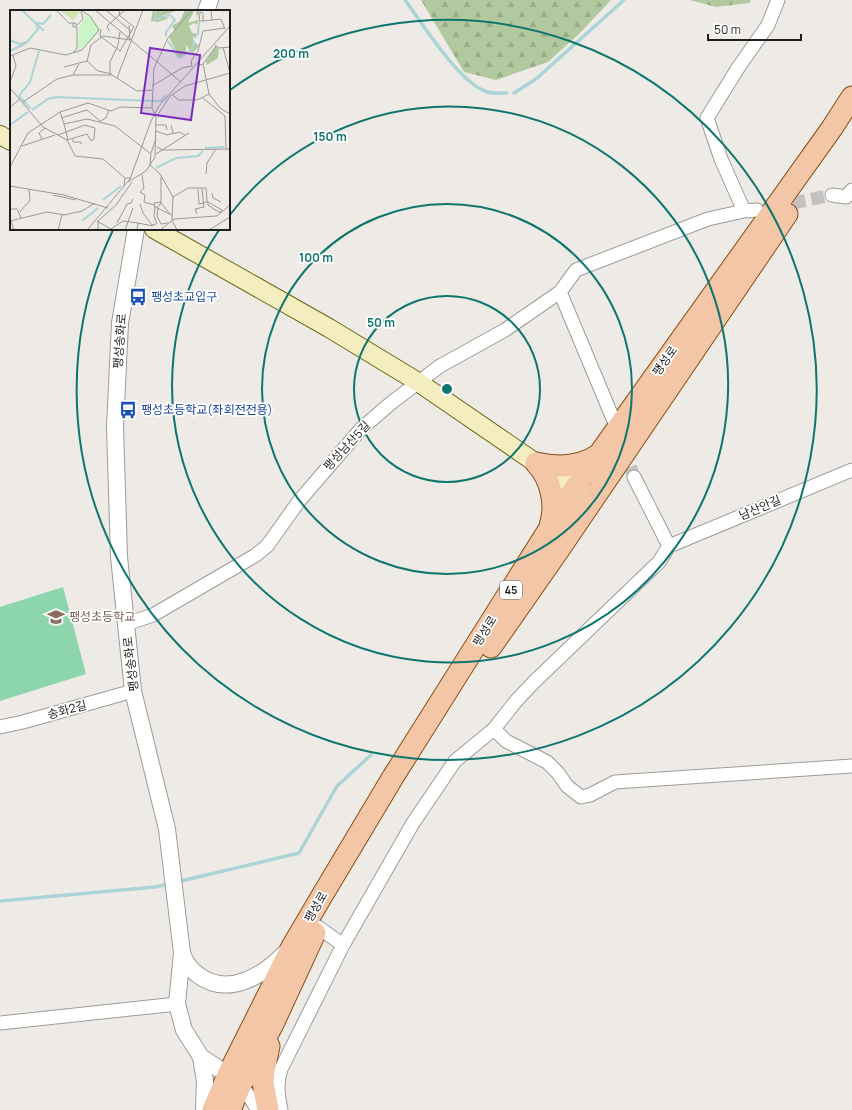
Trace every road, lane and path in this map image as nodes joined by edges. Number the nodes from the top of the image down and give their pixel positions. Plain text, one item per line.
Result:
1 (210, 0) edge
2 (778, 0) edge
3 (206, 10) edge
4 (852, 97) edge
5 (852, 120) edge
6 (0, 135) edge
7 (10, 141) edge
8 (852, 190) edge
9 (832, 195) tunnel mouth
10 (136, 230) edge
11 (156, 230) edge
12 (560, 292) junction
13 (418, 382) junction
14 (614, 421) dead end
15 (599, 455) junction
16 (536, 463) junction
17 (852, 470) edge
18 (634, 477) tunnel mouth
19 (575, 488) junction
20 (593, 500) junction
21 (548, 532) junction
22 (669, 546) junction
23 (126, 624) junction
24 (133, 691) junction
25 (0, 727) edge
26 (494, 729) junction
27 (852, 766) edge
28 (318, 927) junction
29 (293, 945) junction
30 (343, 945) junction
31 (182, 953) junction
32 (178, 1004) junction
33 (0, 1023) edge
34 (273, 1024) junction
35 (201, 1057) junction
36 (234, 1081) junction
37 (204, 1110) edge
38 (213, 1110) edge
39 (230, 1110) edge
40 (258, 1110) edge
41 (268, 1110) edge
42 (282, 1110) edge

1 - 3 street
2 - 12 street, 팽성남산5길
4 - 15 main road, 팽성로 / 45
5 - 20 main road, 팽성로 / 45
6 - 7 main road
8 - 9 street
10 - 23 street, 팽성송화로
11 - 13 main road
12 - 13 street, 팽성남산5길
12 - 14 street
13 - 16 main road
13 - 23 street, 팽성남산5길
15 - 16 main road
15 - 19 main road, 팽성로 / 45
16 - 19 main road
16 - 21 main road
17 - 22 street, 남산안길
18 - 22 street
19 - 20 main road
19 - 21 main road, 팽성로 / 45
20 - 28 main road, 팽성로 / 45
21 - 29 main road, 팽성로 / 45
22 - 26 street
23 - 24 street, 팽성송화로
24 - 25 street, 송화2길
24 - 31 street, 팽성송화로
26 - 27 street
26 - 30 street
28 - 30 street
28 - 34 main road, 팽성로 / 45
29 - 31 street
29 - 36 main road, 팽성로 / 45
30 - 42 street
31 - 32 street, 팽성송화로
32 - 33 street
32 - 35 street, 팽성송화로
34 - 36 main road, 팽성로 / 45
34 - 41 main road
35 - 36 street, 팽성송화로
35 - 37 street
36 - 38 main road, 팽성로 / 45
36 - 39 main road, 팽성로 / 45
36 - 40 street

